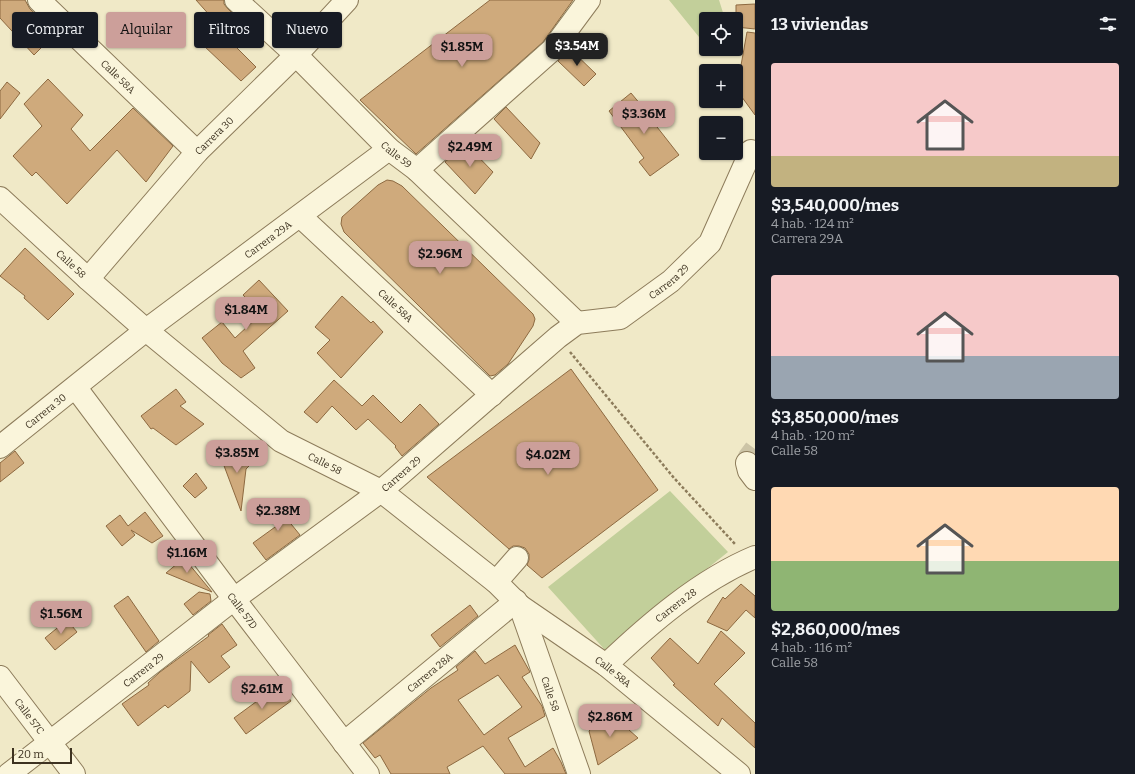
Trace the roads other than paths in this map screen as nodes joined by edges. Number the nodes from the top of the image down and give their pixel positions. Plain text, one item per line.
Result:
1 (39, 0) edge
2 (236, 0) edge
3 (347, 0) edge
4 (589, 0) edge
5 (296, 55) junction
6 (389, 149) junction
7 (751, 151) dead end
8 (198, 152) junction
9 (417, 170) junction
10 (0, 198) edge
11 (300, 216) junction
12 (88, 279) junction
13 (577, 323) junction
14 (146, 330) junction
15 (76, 388) junction
16 (492, 395) junction
17 (0, 447) edge
18 (381, 491) junction
19 (516, 558) dead end
20 (752, 558) edge
21 (496, 582) junction
22 (234, 599) junction
23 (518, 604) junction
24 (606, 665) junction
25 (0, 677) edge
26 (50, 743) junction
27 (344, 743) junction
28 (9, 774) edge
29 (74, 774) edge
30 (368, 774) edge
31 (579, 774) edge
32 (739, 774) edge

1 - 8 street, Calle 58A
2 - 5 street, Calle 59
3 - 5 street, Carrera 30
4 - 9 street
5 - 6 street, Calle 59
5 - 8 street, Carrera 30
6 - 9 street, Calle 59
6 - 11 street, Carrera 29A
7 - 13 street, Carrera 29
8 - 12 street, Carrera 30
9 - 13 street, Calle 59
10 - 12 street, Calle 58
11 - 14 street, Carrera 29A
11 - 16 street, Calle 58A
12 - 14 street, Calle 58
13 - 16 street, Carrera 29
14 - 15 street, Carrera 30
14 - 18 street, Calle 58
15 - 17 street, Carrera 30
15 - 22 street, Calle 57D
16 - 18 street, Carrera 29
18 - 21 street, Calle 58
18 - 22 street, Carrera 29
19 - 21 street
20 - 24 street, Carrera 28
21 - 23 street, Calle 58
22 - 26 street, Carrera 29
22 - 27 street, Calle 57D
23 - 24 street, Calle 58A
23 - 27 street, Carrera 28A
23 - 31 street, Calle 58
24 - 32 street, Calle 58A
25 - 26 street, Calle 57C
26 - 28 street, Carrera 29
26 - 29 street, Calle 57C
27 - 30 street, Calle 57D

